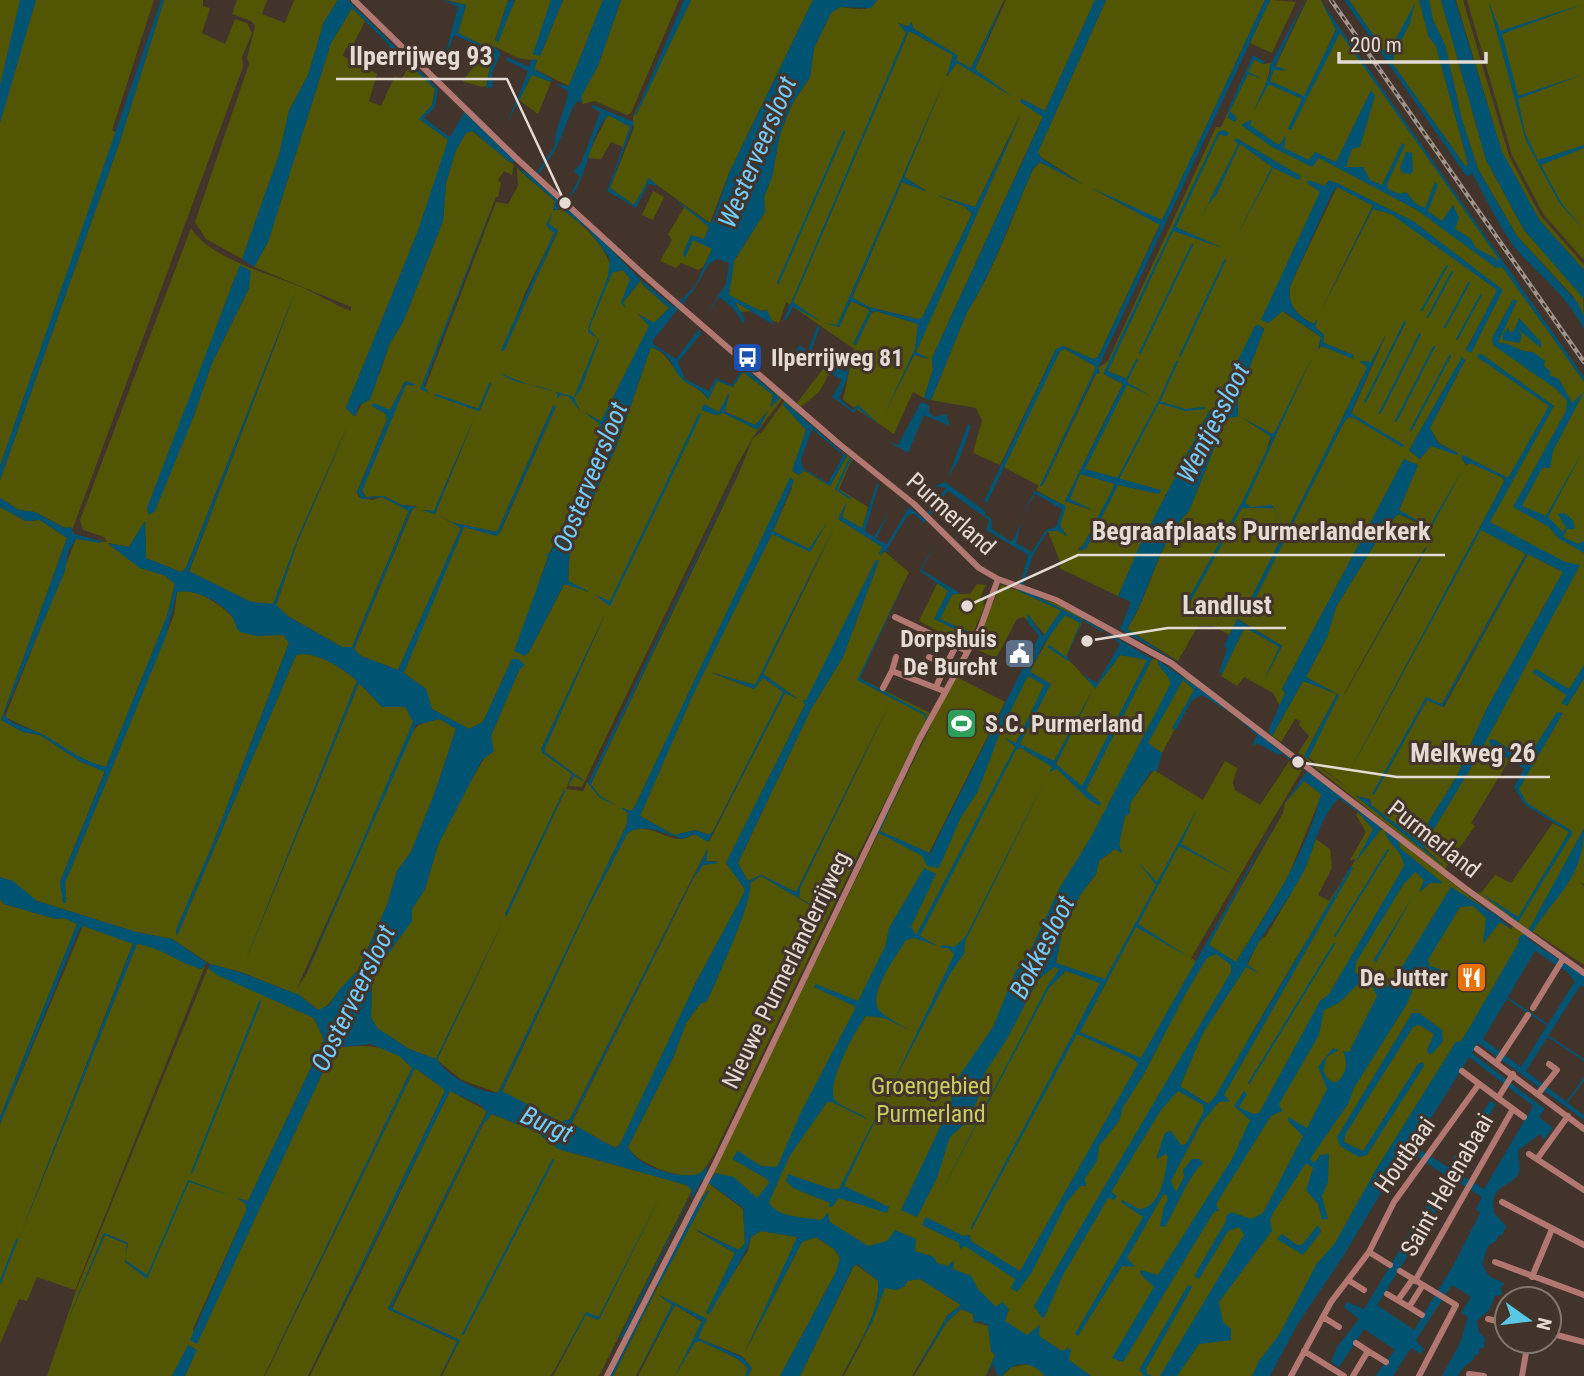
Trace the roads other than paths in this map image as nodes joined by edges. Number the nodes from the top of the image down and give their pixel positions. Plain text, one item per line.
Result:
1 (354, 0) edge
2 (998, 579) junction
3 (895, 617) dead end
4 (956, 646) junction
5 (967, 651) junction
6 (896, 657) dead end
7 (929, 657) dead end
8 (946, 665) junction
9 (892, 671) junction
10 (936, 687) junction
11 (883, 688) dead end
12 (944, 691) junction
13 (1560, 962) junction
14 (1584, 973) edge
15 (1533, 1008) dead end
16 (1528, 1015) dead end
17 (1477, 1049) dead end
18 (1500, 1058) junction
19 (1549, 1064) dead end
20 (1557, 1070) junction
21 (1462, 1071) dead end
22 (1564, 1075) dead end
23 (1511, 1077) junction
24 (1479, 1084) junction
25 (1539, 1093) junction
26 (1498, 1098) junction
27 (1513, 1109) junction
28 (1568, 1116) junction
29 (1524, 1117) dead end
30 (1583, 1124) edge
31 (1529, 1154) dead end
32 (1537, 1159) junction
33 (1584, 1190) edge
34 (1502, 1202) dead end
35 (1552, 1228) junction
36 (1584, 1245) edge
37 (1369, 1252) junction
38 (1496, 1262) dead end
39 (1390, 1265) dead end
40 (1400, 1271) dead end
41 (1532, 1277) junction
42 (1348, 1280) junction
43 (1414, 1280) junction
44 (1423, 1285) junction
45 (1364, 1290) dead end
46 (1387, 1294) dead end
47 (1584, 1296) edge
48 (1398, 1300) junction
49 (1409, 1307) junction
50 (1422, 1315) dead end
51 (1323, 1317) junction
52 (1488, 1319) dead end
53 (1493, 1320) edge
54 (1339, 1327) dead end
55 (1563, 1337) edge
56 (1584, 1342) edge
57 (1356, 1343) dead end
58 (1304, 1351) junction
59 (1368, 1351) junction
60 (1526, 1355) edge
61 (1386, 1362) dead end
62 (1469, 1374) dead end
63 (607, 1376) edge
64 (1291, 1376) edge
65 (1344, 1376) edge
66 (1353, 1376) edge
67 (1419, 1376) edge
68 (1484, 1376) edge
69 (1522, 1376) edge

1 - 2 street, Purmerland
2 - 5 street, Nieuwe Purmerlanderrijweg
2 - 13 street, Purmerland
3 - 4 street
4 - 5 street
4 - 8 street
5 - 12 street, Nieuwe Purmerlanderrijweg
6 - 9 street
7 - 8 street
8 - 10 street
9 - 10 street
9 - 11 street
10 - 12 street
12 - 63 street, Nieuwe Purmerlanderrijweg
13 - 14 street, Purmerland
13 - 15 street
16 - 18 street
17 - 18 street
18 - 23 street
19 - 20 street
20 - 22 street
20 - 25 street
21 - 24 street
23 - 25 street
23 - 26 street
24 - 26 street
24 - 37 street, Houtbaai
25 - 28 street
26 - 27 street, Saint Helenabaai
27 - 29 street, Saint Helenabaai
27 - 43 street, Saint Helenabaai
28 - 30 street
28 - 32 street
31 - 32 street
32 - 33 street
34 - 35 street
35 - 36 street
35 - 41 street
37 - 39 street
37 - 42 street, Houtbaai
38 - 41 street
40 - 43 street, Saint Helenabaai
41 - 47 street
42 - 45 street
42 - 51 street, Houtbaai
43 - 44 street, Saint Helenabaai
43 - 48 street, Saint Helenabaai
44 - 49 street, Saint Helenabaai
44 - 67 street, Saint Helenabaai
46 - 48 street
48 - 49 street
49 - 50 street
51 - 54 street
51 - 58 street, Houtbaai
52 - 53 street
55 - 56 street
57 - 59 street
58 - 64 street, Houtbaai
58 - 65 street
59 - 61 street
59 - 66 street
60 - 69 street
62 - 68 street

